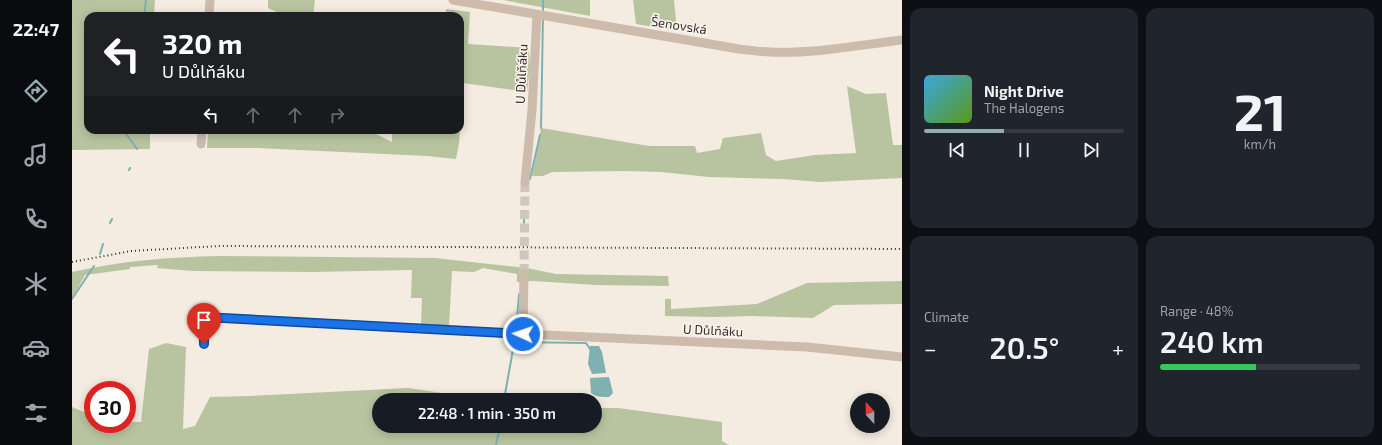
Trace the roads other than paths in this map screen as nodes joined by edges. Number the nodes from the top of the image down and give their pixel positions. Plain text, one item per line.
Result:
1 (210, 0) edge
2 (453, 0) edge
3 (209, 12) edge
4 (538, 15) junction
5 (902, 40) edge
6 (202, 134) edge
7 (201, 144) dead end
8 (525, 182) tunnel mouth
9 (524, 273) tunnel mouth
10 (523, 334) junction
11 (204, 344) dead end
12 (902, 357) edge

1 - 3 street
2 - 4 street, Šenovská
4 - 5 street, Šenovská
4 - 8 street, U Důlňáku
6 - 7 street
9 - 10 street
10 - 11 street, U Důlňáku
10 - 12 street, U Důlňáku

